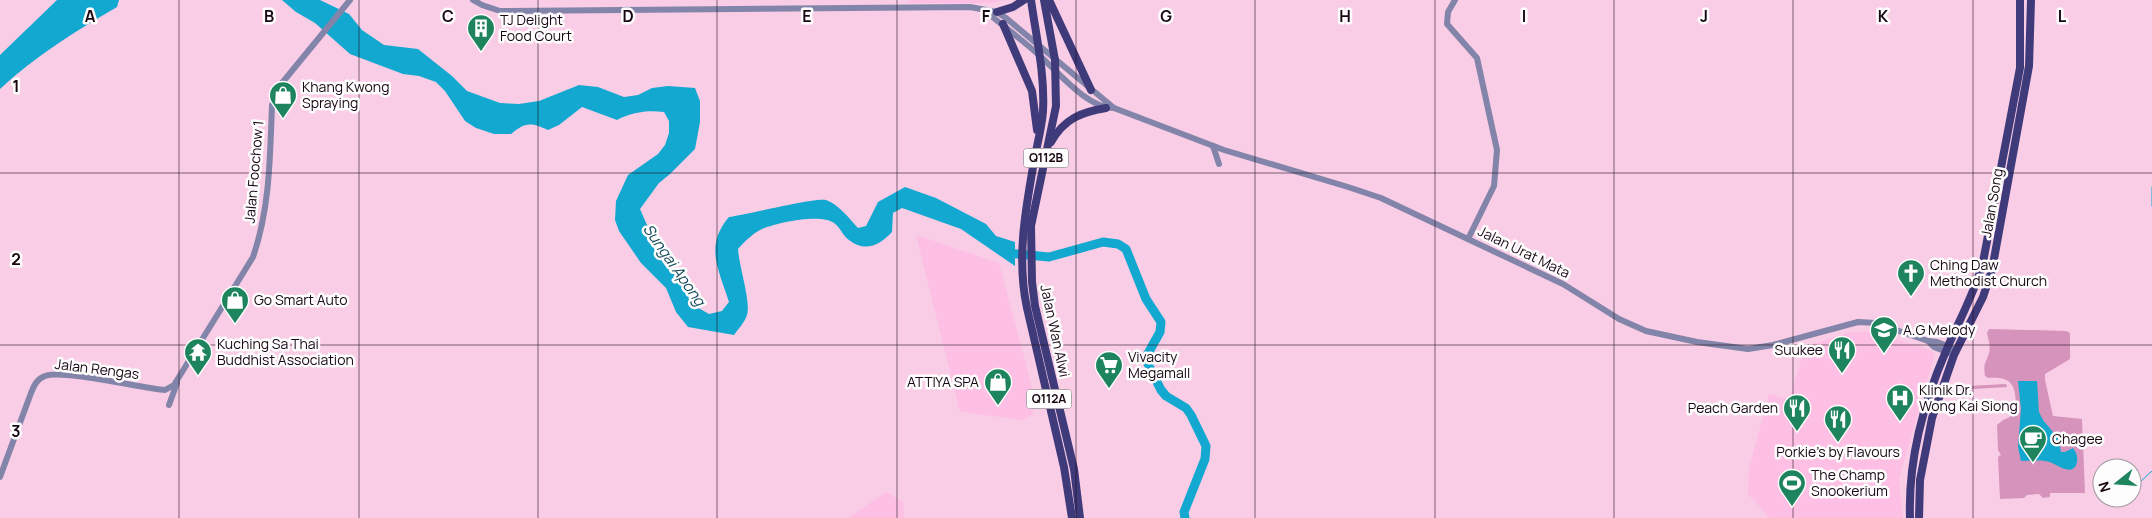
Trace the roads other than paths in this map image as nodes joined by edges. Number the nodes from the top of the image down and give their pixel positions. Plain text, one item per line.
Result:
1 (350, 0) edge
2 (473, 0) edge
3 (1024, 0) edge
4 (1031, 0) edge
5 (1044, 0) edge
6 (1049, 0) edge
7 (1455, 0) edge
8 (2031, 0) edge
9 (2020, 2) edge
10 (984, 10) junction
11 (996, 12) junction
12 (1003, 24) junction
13 (1038, 43) junction
14 (1039, 55) junction
15 (1056, 60) junction
16 (1056, 71) junction
17 (1091, 90) junction
18 (1110, 108) junction
19 (1038, 142) junction
20 (1213, 146) junction
21 (1048, 147) junction
22 (1219, 164) dead end
23 (1468, 239) junction
24 (1947, 349) junction
25 (1955, 352) junction
26 (177, 380) junction
27 (169, 390) joint
28 (169, 405) dead end
29 (0, 477) edge
30 (1072, 518) edge
31 (1080, 518) edge
32 (1910, 518) edge
33 (1920, 518) edge

1 - 26 street, Jalan Foochow 1
2 - 10 street
3 - 11 main road
4 - 13 main road, Jalan Wan Alwi / Q112A
5 - 15 main road, Jalan Wan Alwi / Q112B
6 - 17 main road
7 - 23 street
8 - 25 main road, Jalan Song
9 - 24 main road, Jalan Song
10 - 11 street
10 - 12 street
11 - 13 street
12 - 14 street
12 - 19 main road
13 - 14 main road, Jalan Wan Alwi / Q112A
13 - 15 street
14 - 16 street
14 - 19 main road, Jalan Wan Alwi / Q112A
15 - 16 main road, Jalan Wan Alwi / Q112B
15 - 17 street
16 - 18 street
16 - 21 main road, Jalan Wan Alwi / Q112B
17 - 18 street
18 - 20 street, Jalan Urat Mata
18 - 21 main road
19 - 30 main road, Jalan Wan Alwi / Q112A
20 - 22 street
20 - 23 street, Jalan Urat Mata
21 - 31 main road, Jalan Wan Alwi / Q112B
23 - 24 street, Jalan Urat Mata
24 - 25 street, Jalan Urat Mata
24 - 32 main road, Jalan Song
25 - 33 main road, Jalan Song
26 - 27 street, Jalan Foochow 1
26 - 28 street
27 - 29 street, Jalan Rengas

